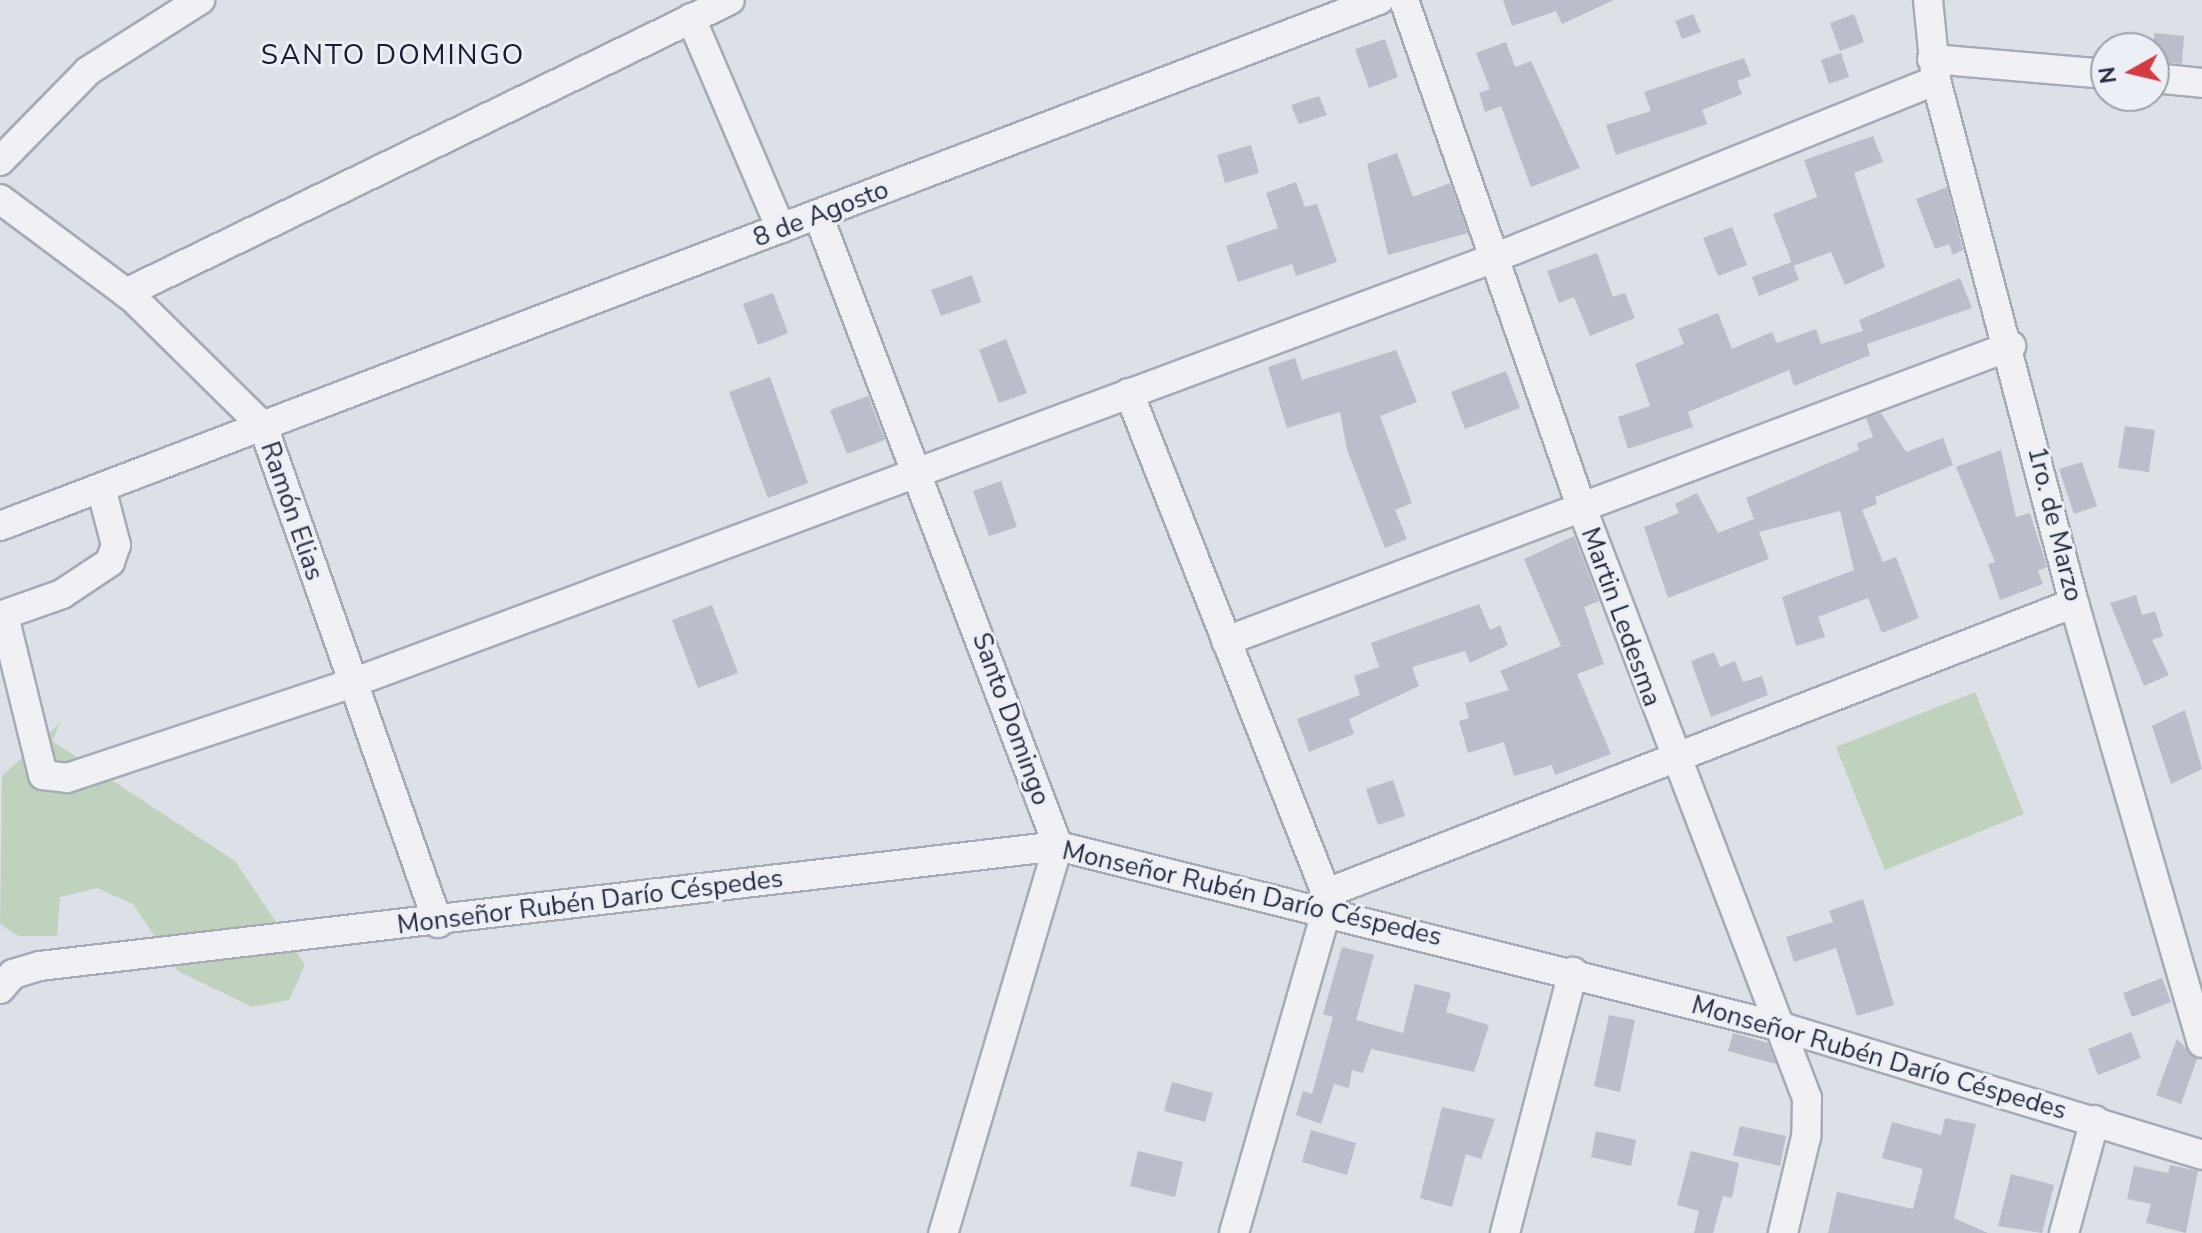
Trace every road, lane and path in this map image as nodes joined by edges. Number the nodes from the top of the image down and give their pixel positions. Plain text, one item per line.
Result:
1 (200, 0) edge
2 (730, 0) edge
3 (1379, 0) edge
4 (1404, 0) edge
5 (1928, 0) edge
6 (691, 18) junction
7 (1934, 70) junction
8 (2090, 74) edge
9 (2170, 80) edge
10 (2202, 83) edge
11 (0, 161) edge
12 (0, 199) edge
13 (818, 215) junction
14 (781, 229) junction
15 (1494, 258) junction
16 (126, 293) junction
17 (2011, 346) junction
18 (1129, 393) junction
19 (263, 426) junction
20 (919, 471) junction
21 (101, 488) junction
22 (1580, 503) junction
23 (0, 526) edge
24 (2074, 603) junction
25 (2, 616) edge
26 (1226, 641) junction
27 (352, 683) junction
28 (1675, 763) junction
29 (1058, 846) junction
30 (1325, 903) junction
31 (438, 923) junction
32 (1573, 972) junction
33 (0, 989) edge
34 (1785, 1028) junction
35 (2202, 1043) edge
36 (2095, 1120) junction
37 (2202, 1155) edge
38 (943, 1233) edge
39 (1234, 1233) edge
40 (1505, 1233) edge
41 (1783, 1233) edge
42 (2064, 1233) edge

1 - 11 street
2 - 6 street
3 - 13 street, 8 de Agosto
4 - 15 street, Martin Ledesma
5 - 7 street, 1ro. de Marzo
6 - 14 street
6 - 16 street
7 - 8 street
7 - 15 street
7 - 17 street, 1ro. de Marzo
9 - 10 street
12 - 16 street, Ramón Elias
13 - 14 street, 8 de Agosto
13 - 20 street, Santo Domingo
14 - 19 street, 8 de Agosto
15 - 18 street
15 - 22 street, Martin Ledesma
16 - 19 street, Ramón Elias
17 - 22 street
17 - 24 street, 1ro. de Marzo
18 - 20 street
18 - 26 street
19 - 21 street, 8 de Agosto
19 - 27 street, Ramón Elias
20 - 27 street
20 - 29 street, Santo Domingo
21 - 23 street, 8 de Agosto
21 - 25 street
22 - 26 street
22 - 28 street, Martin Ledesma
24 - 28 street
24 - 35 street, 1ro. de Marzo
25 - 27 street
26 - 30 street
27 - 31 street, Ramón Elias
28 - 30 street
28 - 34 street, Martin Ledesma
29 - 30 street, Monseñor Rubén Darío Céspedes
29 - 31 street, Monseñor Rubén Darío Céspedes
29 - 38 street
30 - 32 street, Monseñor Rubén Darío Céspedes
30 - 39 street
31 - 33 street, Monseñor Rubén Darío Céspedes
32 - 34 street, Monseñor Rubén Darío Céspedes
32 - 40 street
34 - 36 street, Monseñor Rubén Darío Céspedes
34 - 41 street, Martin Ledesma
36 - 37 street, Monseñor Rubén Darío Céspedes
36 - 42 street

